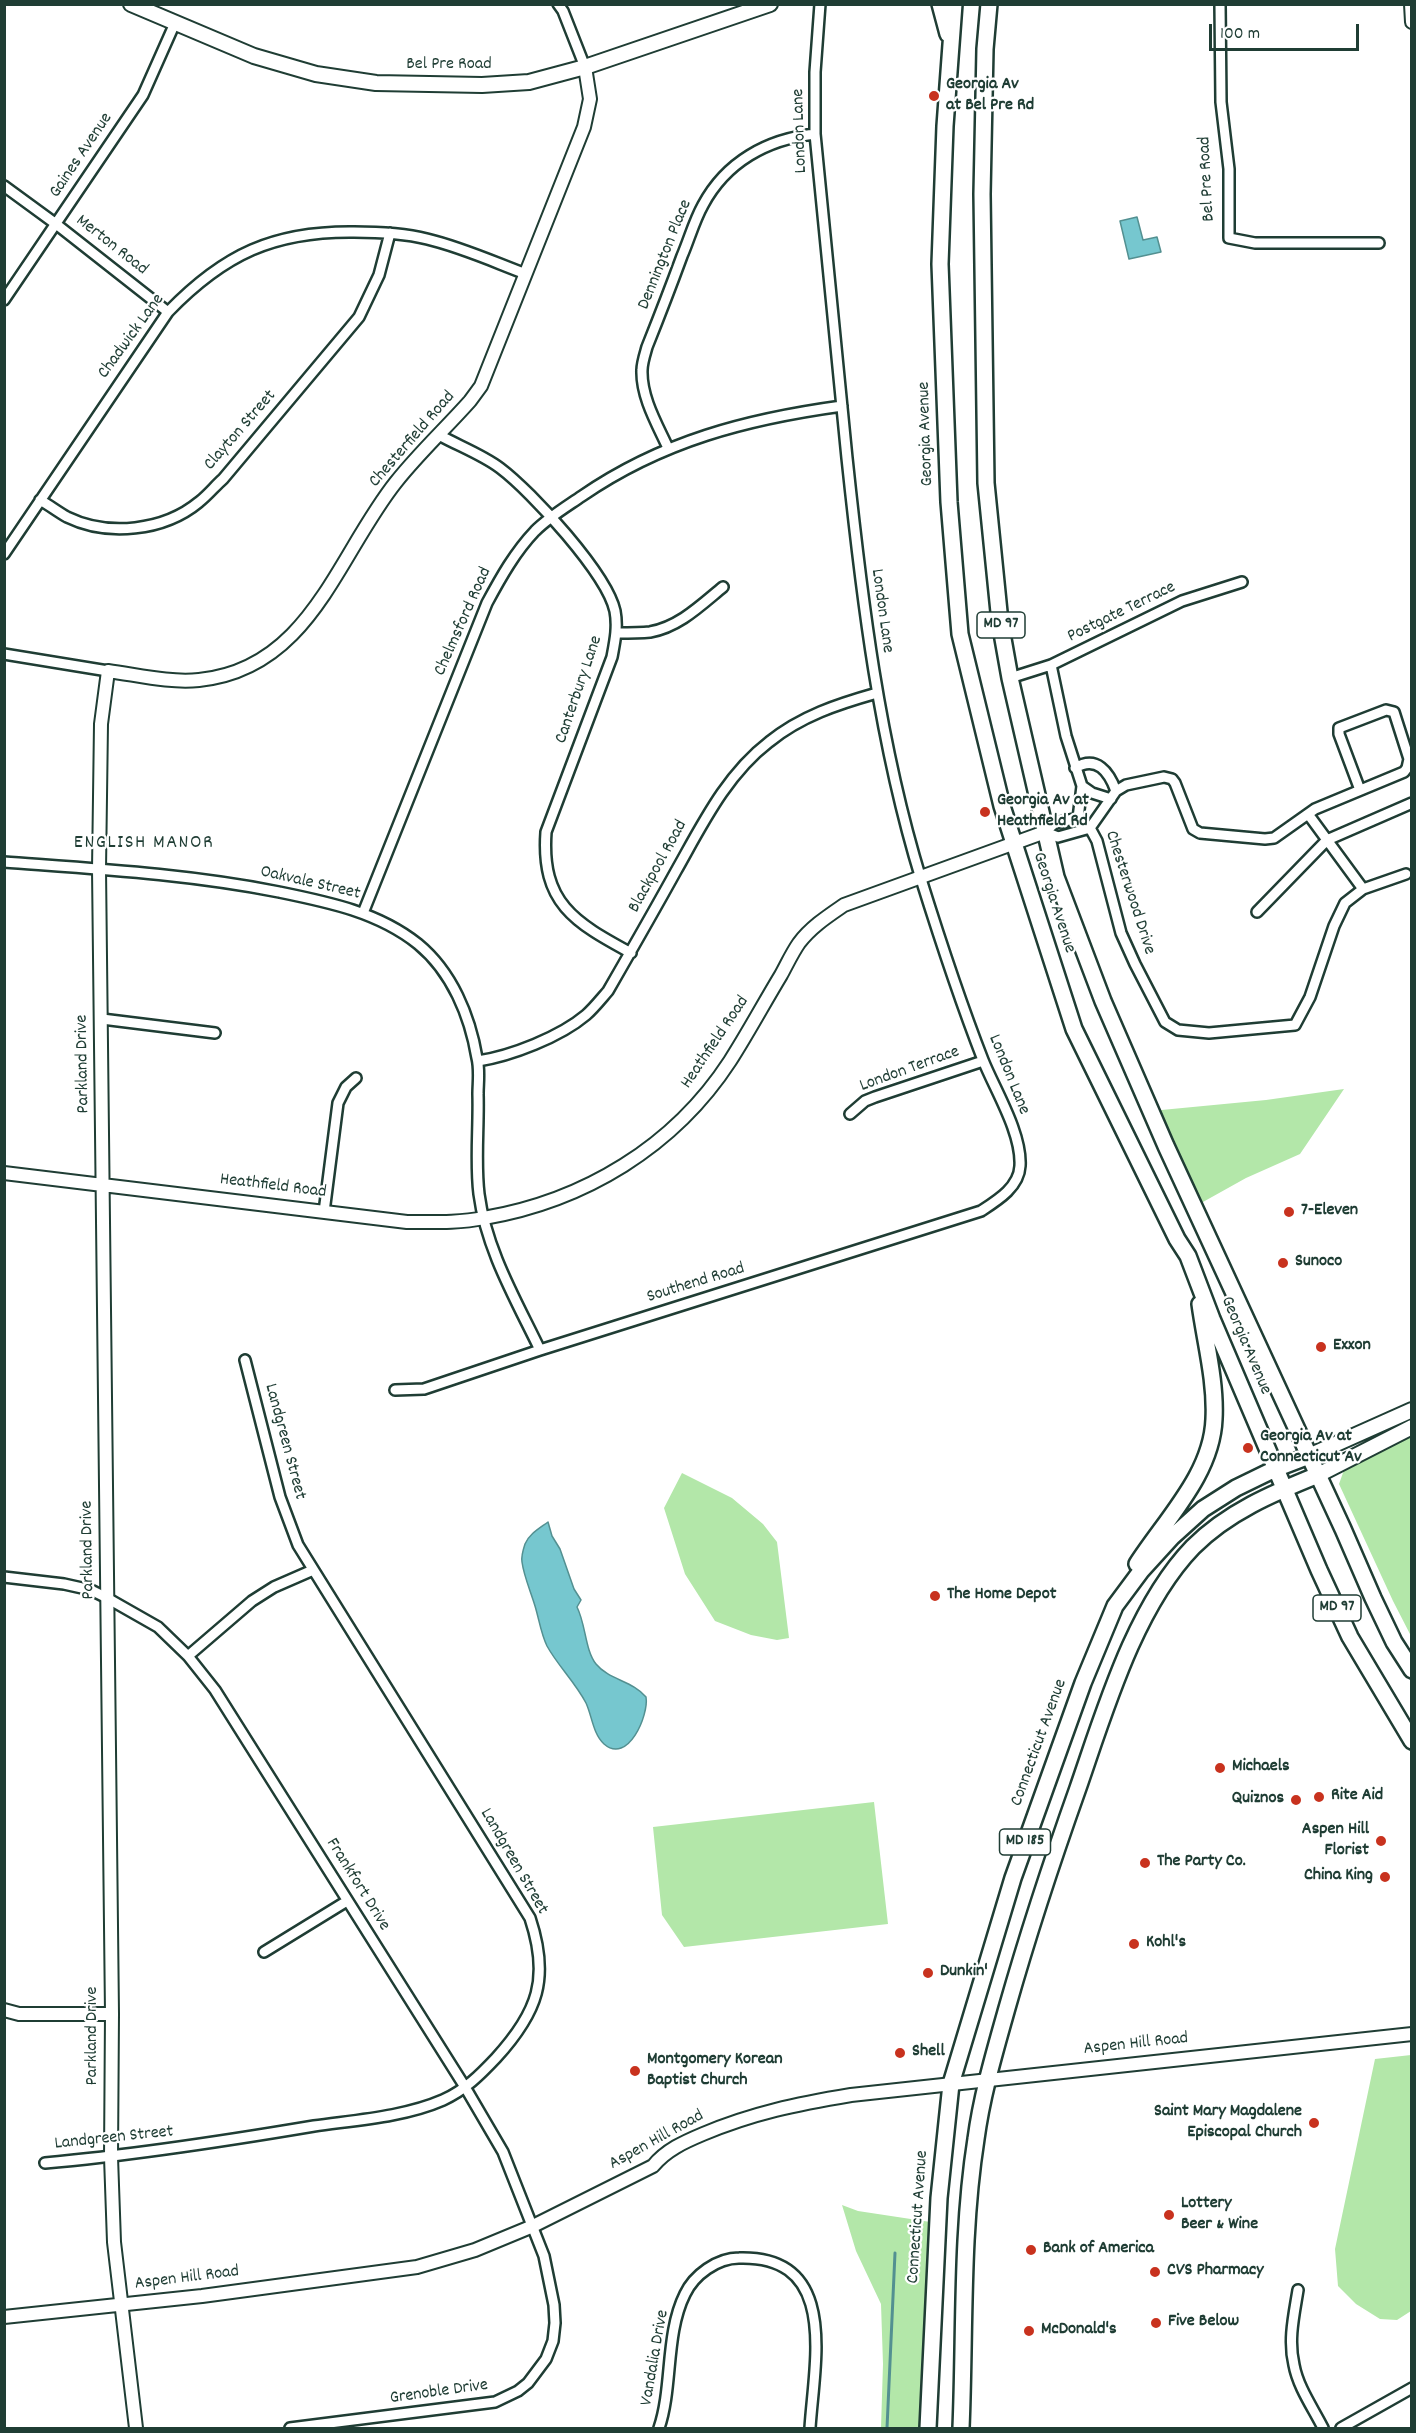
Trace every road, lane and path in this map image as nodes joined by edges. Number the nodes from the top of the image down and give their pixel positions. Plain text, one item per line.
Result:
1 (130, 4) edge
2 (558, 4) edge
3 (770, 4) edge
4 (820, 4) edge
5 (940, 4) edge
6 (954, 4) edge
7 (989, 4) edge
8 (995, 4) edge
9 (1220, 4) edge
10 (1411, 4) edge
11 (1412, 22) edge
12 (175, 23) junction
13 (986, 43) junction
14 (952, 50) junction
15 (585, 67) junction
16 (814, 134) junction
17 (4, 186) edge
18 (56, 224) junction
19 (390, 232) junction
20 (1379, 243) dead end
21 (526, 274) junction
22 (4, 300) edge
23 (168, 312) junction
24 (842, 406) junction
25 (439, 435) junction
26 (668, 448) junction
27 (40, 500) junction
28 (551, 517) junction
29 (4, 554) edge
30 (1242, 582) dead end
31 (723, 587) dead end
32 (617, 633) junction
33 (4, 654) edge
34 (1051, 665) junction
35 (108, 670) junction
36 (1011, 678) junction
37 (877, 693) junction
38 (1075, 768) junction
39 (1082, 786) junction
40 (1360, 790) junction
41 (1114, 795) junction
42 (1412, 803) edge
43 (1308, 814) junction
44 (1078, 818) junction
45 (1090, 828) junction
46 (1045, 832) junction
47 (1327, 840) junction
48 (1013, 845) junction
49 (4, 862) edge
50 (99, 869) junction
51 (1406, 874) dead end
52 (920, 877) junction
53 (1364, 889) junction
54 (363, 912) junction
55 (1257, 912) dead end
56 (631, 953) junction
57 (102, 1019) junction
58 (215, 1033) dead end
59 (478, 1061) junction
60 (984, 1061) junction
61 (356, 1078) dead end
62 (850, 1114) dead end
63 (4, 1173) edge
64 (104, 1185) junction
65 (1003, 1197) joint
66 (324, 1212) junction
67 (483, 1218) junction
68 (1196, 1278) junction
69 (540, 1350) junction
70 (245, 1360) dead end
71 (395, 1390) dead end
72 (1412, 1410) edge
73 (1412, 1427) edge
74 (1310, 1456) junction
75 (1275, 1469) junction
76 (1318, 1475) junction
77 (1283, 1489) junction
78 (313, 1570) junction
79 (4, 1577) edge
80 (107, 1598) junction
81 (1114, 1606) junction
82 (188, 1656) junction
83 (1412, 1670) edge
84 (1412, 1741) edge
85 (347, 1901) junction
86 (264, 1952) dead end
87 (4, 2010) edge
88 (112, 2014) junction
89 (1412, 2034) edge
90 (987, 2080) junction
91 (951, 2084) junction
92 (465, 2087) junction
93 (111, 2157) junction
94 (45, 2163) dead end
95 (533, 2226) junction
96 (1298, 2290) dead end
97 (120, 2305) junction
98 (4, 2317) edge
99 (1412, 2388) edge
100 (136, 2428) edge
101 (290, 2428) edge
102 (659, 2428) edge
103 (810, 2428) edge
104 (928, 2428) edge
105 (961, 2428) edge
106 (1323, 2428) edge
107 (1341, 2428) edge

1 - 12 main road, Bel Pre Road
2 - 15 street, Chesterfield Road
3 - 15 main road, Bel Pre Road
4 - 16 street, London Lane
5 - 14 main road
6 - 14 main road, Georgia Avenue / MD 97
7 - 13 main road, Georgia Avenue / MD 97
8 - 13 main road
9 - 20 street, Bel Pre Road
10 - 11 street
12 - 15 main road, Bel Pre Road
12 - 18 street, Gaines Avenue
13 - 36 main road, Georgia Avenue / MD 97
14 - 48 main road, Georgia Avenue / MD 97
15 - 21 street, Chesterfield Road
16 - 24 street, London Lane
16 - 26 street, Dennington Place
17 - 18 street, Merton Road
18 - 22 street, Gaines Avenue
18 - 23 street, Merton Road
19 - 21 street, Chadwick Lane
19 - 23 street, Chadwick Lane
19 - 27 street, Clayton Street
21 - 25 street, Chesterfield Road
23 - 27 street, Chadwick Lane
24 - 26 street, Chelmsford Road
24 - 37 street, London Lane
25 - 28 street, Canterbury Lane
25 - 35 street, Chesterfield Road
26 - 28 street, Chelmsford Road
27 - 29 street, Chadwick Lane
28 - 32 street, Canterbury Lane
28 - 54 street, Chelmsford Road
30 - 34 street, Postgate Terrace
31 - 32 street
32 - 56 street, Canterbury Lane
33 - 35 street, Chesterfield Road
34 - 36 street, Postgate Terrace
34 - 38 street
35 - 50 street, Parkland Drive
36 - 46 main road, Georgia Avenue / MD 97
37 - 52 street, London Lane
37 - 56 street, Blackpool Road
38 - 39 street
38 - 41 street
39 - 41 street
39 - 44 street
40 - 40 street
40 - 43 street
41 - 43 street
41 - 45 street
42 - 47 street
43 - 47 street
44 - 45 street
44 - 46 street
45 - 46 street
45 - 53 street, Chesterwood Drive
46 - 48 street, Heathfield Road
46 - 74 main road, Georgia Avenue / MD 97
47 - 53 street
47 - 55 street
48 - 52 street, Heathfield Road
48 - 68 main road, Georgia Avenue / MD 97
49 - 50 street, Oakvale Street
50 - 54 street, Oakvale Street
50 - 57 street, Parkland Drive
51 - 53 street, Chesterwood Drive
52 - 60 street, London Lane
52 - 67 street, Heathfield Road
54 - 59 street, Oakvale Street
56 - 59 street, Blackpool Road
57 - 58 street
57 - 64 street, Parkland Drive
59 - 67 street, Oakvale Street
60 - 62 street, London Terrace
60 - 65 street, London Lane
61 - 66 street
63 - 64 street, Heathfield Road
64 - 66 street, Heathfield Road
64 - 80 street, Parkland Drive
65 - 69 street, Southend Road
66 - 67 street, Heathfield Road
67 - 69 street, Oakvale Street
68 - 75 main road, Georgia Avenue / MD 97
68 - 81 main road
69 - 71 street, Southend Road
70 - 78 street, Landgreen Street
72 - 74 main road, Connecticut Avenue
73 - 76 main road
74 - 75 main road, Connecticut Avenue / MD 185
74 - 76 main road, Georgia Avenue / MD 97
75 - 77 main road, Georgia Avenue / MD 97
75 - 81 main road, Connecticut Avenue / MD 185
76 - 77 main road, MD 185
76 - 83 main road, Georgia Avenue / MD 97
77 - 84 main road, Georgia Avenue / MD 97
77 - 90 main road, MD 185
78 - 82 street
78 - 92 street, Landgreen Street
79 - 80 street, Frankfort Drive
80 - 82 street, Frankfort Drive
80 - 88 street, Parkland Drive
81 - 91 main road, Connecticut Avenue / MD 185
82 - 85 street, Frankfort Drive
85 - 86 street
85 - 92 street, Frankfort Drive
87 - 88 street
88 - 93 street, Parkland Drive
89 - 90 street, Aspen Hill Road
90 - 91 street, Aspen Hill Road
90 - 105 main road, MD 185
91 - 95 street, Aspen Hill Road
91 - 104 main road, Connecticut Avenue / MD 185
92 - 93 street, Landgreen Street
92 - 95 street, Frankfort Drive
93 - 94 street, Landgreen Street
93 - 97 street, Parkland Drive
95 - 97 street, Aspen Hill Road
95 - 101 street, Grenoble Drive
96 - 106 street
97 - 98 street, Aspen Hill Road
97 - 100 street, Parkland Drive
99 - 107 street
102 - 103 street, Vandalia Drive

